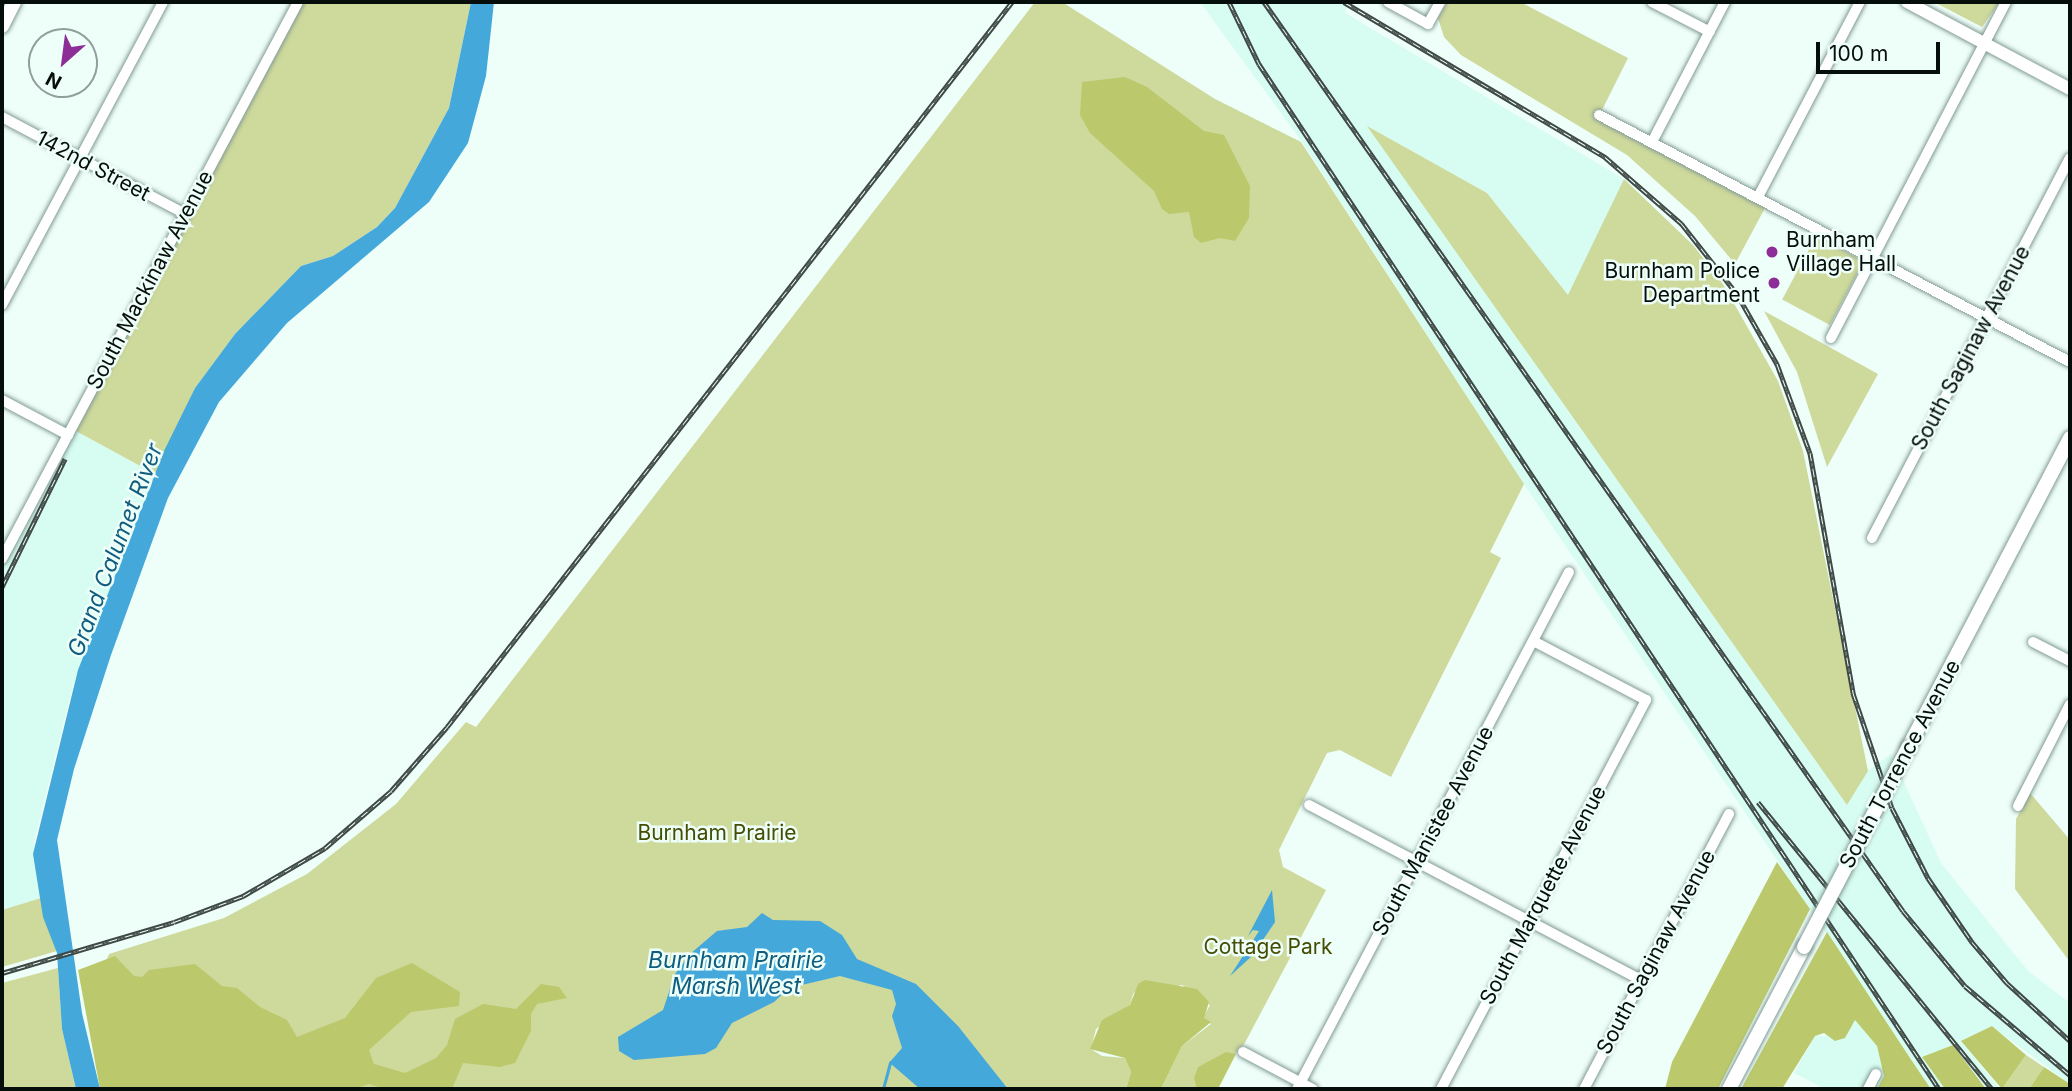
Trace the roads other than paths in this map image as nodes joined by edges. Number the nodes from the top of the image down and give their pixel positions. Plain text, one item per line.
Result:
1 (14, 2) edge
2 (163, 2) edge
3 (298, 2) edge
4 (1388, 2) edge
5 (1440, 2) edge
6 (1652, 2) edge
7 (1726, 2) edge
8 (1860, 2) edge
9 (1907, 2) edge
10 (2006, 2) edge
11 (2, 26) edge
12 (1710, 32) junction
13 (1984, 43) junction
14 (2070, 89) edge
15 (1599, 115) dead end
16 (2, 117) edge
17 (1652, 142) junction
18 (2070, 158) edge
19 (80, 159) junction
20 (1758, 197) junction
21 (185, 214) junction
22 (1872, 258) junction
23 (2, 305) edge
24 (1986, 318) junction
25 (1831, 338) dead end
26 (2070, 362) edge
27 (2, 400) edge
28 (68, 435) junction
29 (2070, 438) edge
30 (1872, 538) dead end
31 (2, 559) edge
32 (1569, 572) dead end
33 (1533, 641) junction
34 (2033, 642) dead end
35 (2070, 661) edge
36 (2070, 704) edge
37 (1309, 805) dead end
38 (2018, 806) dead end
39 (1729, 814) dead end
40 (1417, 862) junction
41 (1529, 921) junction
42 (1641, 980) junction
43 (1243, 1052) dead end
44 (1876, 1074) dead end
45 (1299, 1086) edge
46 (1313, 1089) edge
47 (1441, 1089) edge
48 (1584, 1089) edge
49 (1729, 1089) edge
50 (1868, 1089) edge

1 - 11 main road
2 - 19 street
3 - 21 street, South Mackinaw Avenue
4 - 5 street
6 - 12 street
7 - 12 street
8 - 20 street
9 - 13 street
10 - 13 street
12 - 17 street
13 - 14 street
13 - 22 street
15 - 17 street
16 - 19 street, 142nd Street
17 - 20 street
18 - 24 street, South Saginaw Avenue
19 - 21 street, 142nd Street
19 - 23 street
20 - 22 street
21 - 28 street, South Mackinaw Avenue
22 - 24 street
22 - 25 street
24 - 26 street
24 - 30 street, South Saginaw Avenue
27 - 28 street
28 - 31 street, South Mackinaw Avenue
29 - 49 main road, South Torrence Avenue, bridge
32 - 33 street, South Manistee Avenue
33 - 40 street, South Manistee Avenue
33 - 41 street, South Marquette Avenue
34 - 35 street
36 - 38 street
37 - 40 street
39 - 42 street, South Saginaw Avenue
40 - 41 street
40 - 45 street, South Manistee Avenue
41 - 42 street
41 - 47 street, South Marquette Avenue
42 - 48 street, South Saginaw Avenue
43 - 45 street
44 - 50 street
45 - 46 street

